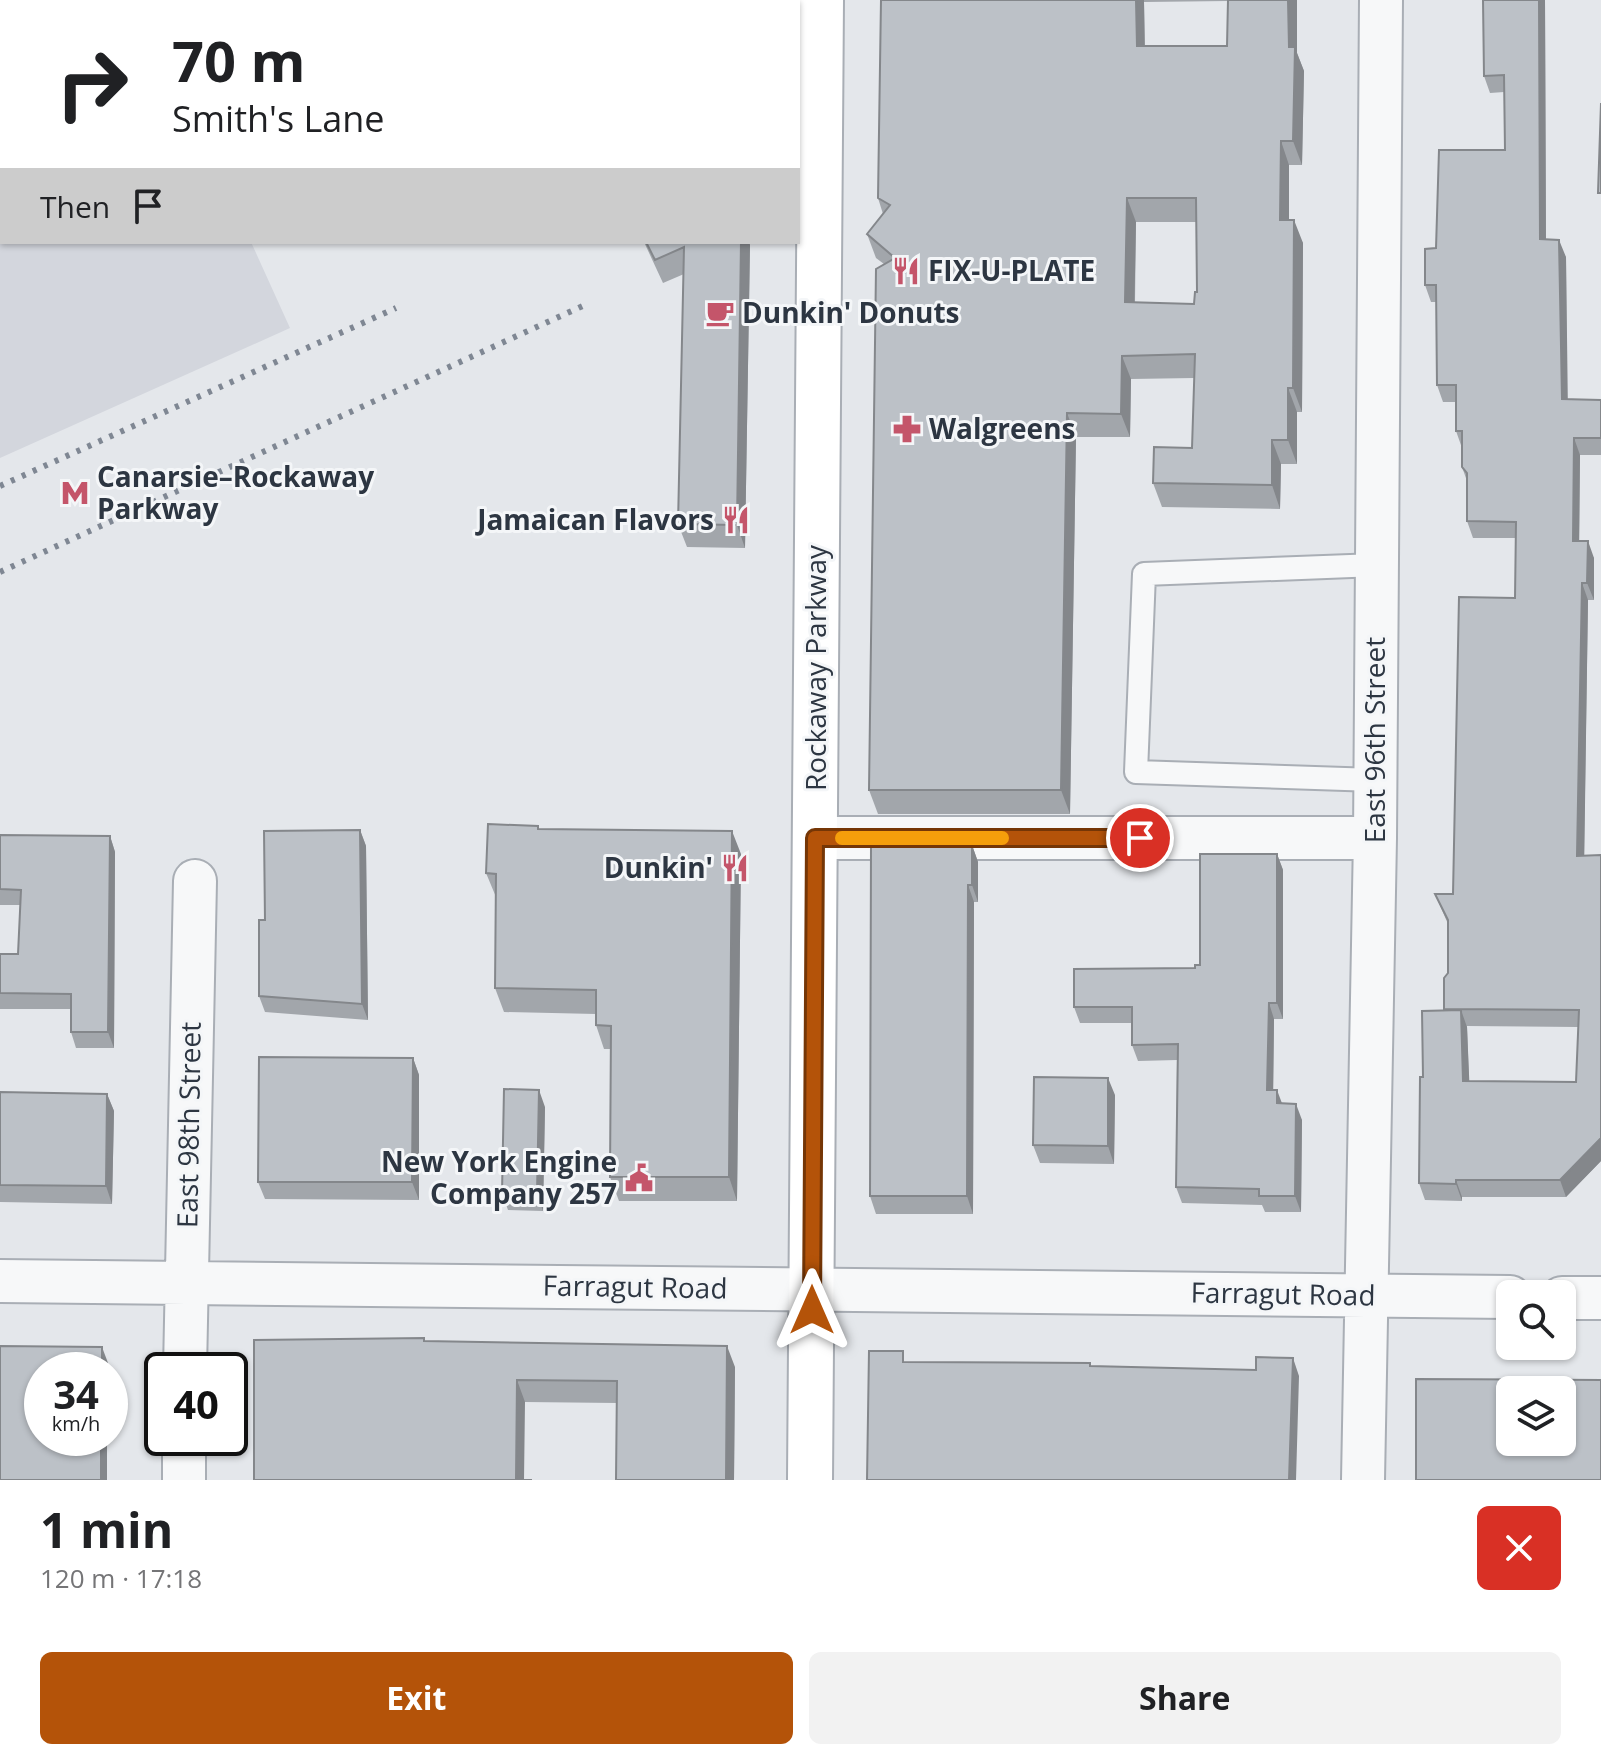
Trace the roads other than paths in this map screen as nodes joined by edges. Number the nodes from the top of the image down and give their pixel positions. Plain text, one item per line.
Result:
1 (821, 0) edge
2 (1381, 0) edge
3 (1377, 565) junction
4 (1375, 780) junction
5 (815, 838) junction
6 (1375, 838) junction
7 (195, 881) dead end
8 (0, 1281) edge
9 (186, 1282) junction
10 (812, 1289) junction
11 (1365, 1295) junction
12 (1496, 1297) edge
13 (1576, 1298) edge
14 (1601, 1298) edge
15 (185, 1352) edge
16 (184, 1456) edge
17 (184, 1480) edge
18 (810, 1480) edge
19 (1363, 1480) edge

1 - 5 street, Rockaway Parkway
2 - 3 street, East 96th Street
3 - 4 street, East 96th Street
3 - 4 lane
4 - 6 street, East 96th Street
5 - 6 street
5 - 10 street, Rockaway Parkway
6 - 11 street, East 96th Street
7 - 9 street, East 98th Street
8 - 9 street, Farragut Road
9 - 10 street, Farragut Road
9 - 15 street, East 98th Street
10 - 11 street, Farragut Road
10 - 18 street, Rockaway Parkway
11 - 12 street, Farragut Road
11 - 19 street, East 96th Street
13 - 14 street
16 - 17 street

